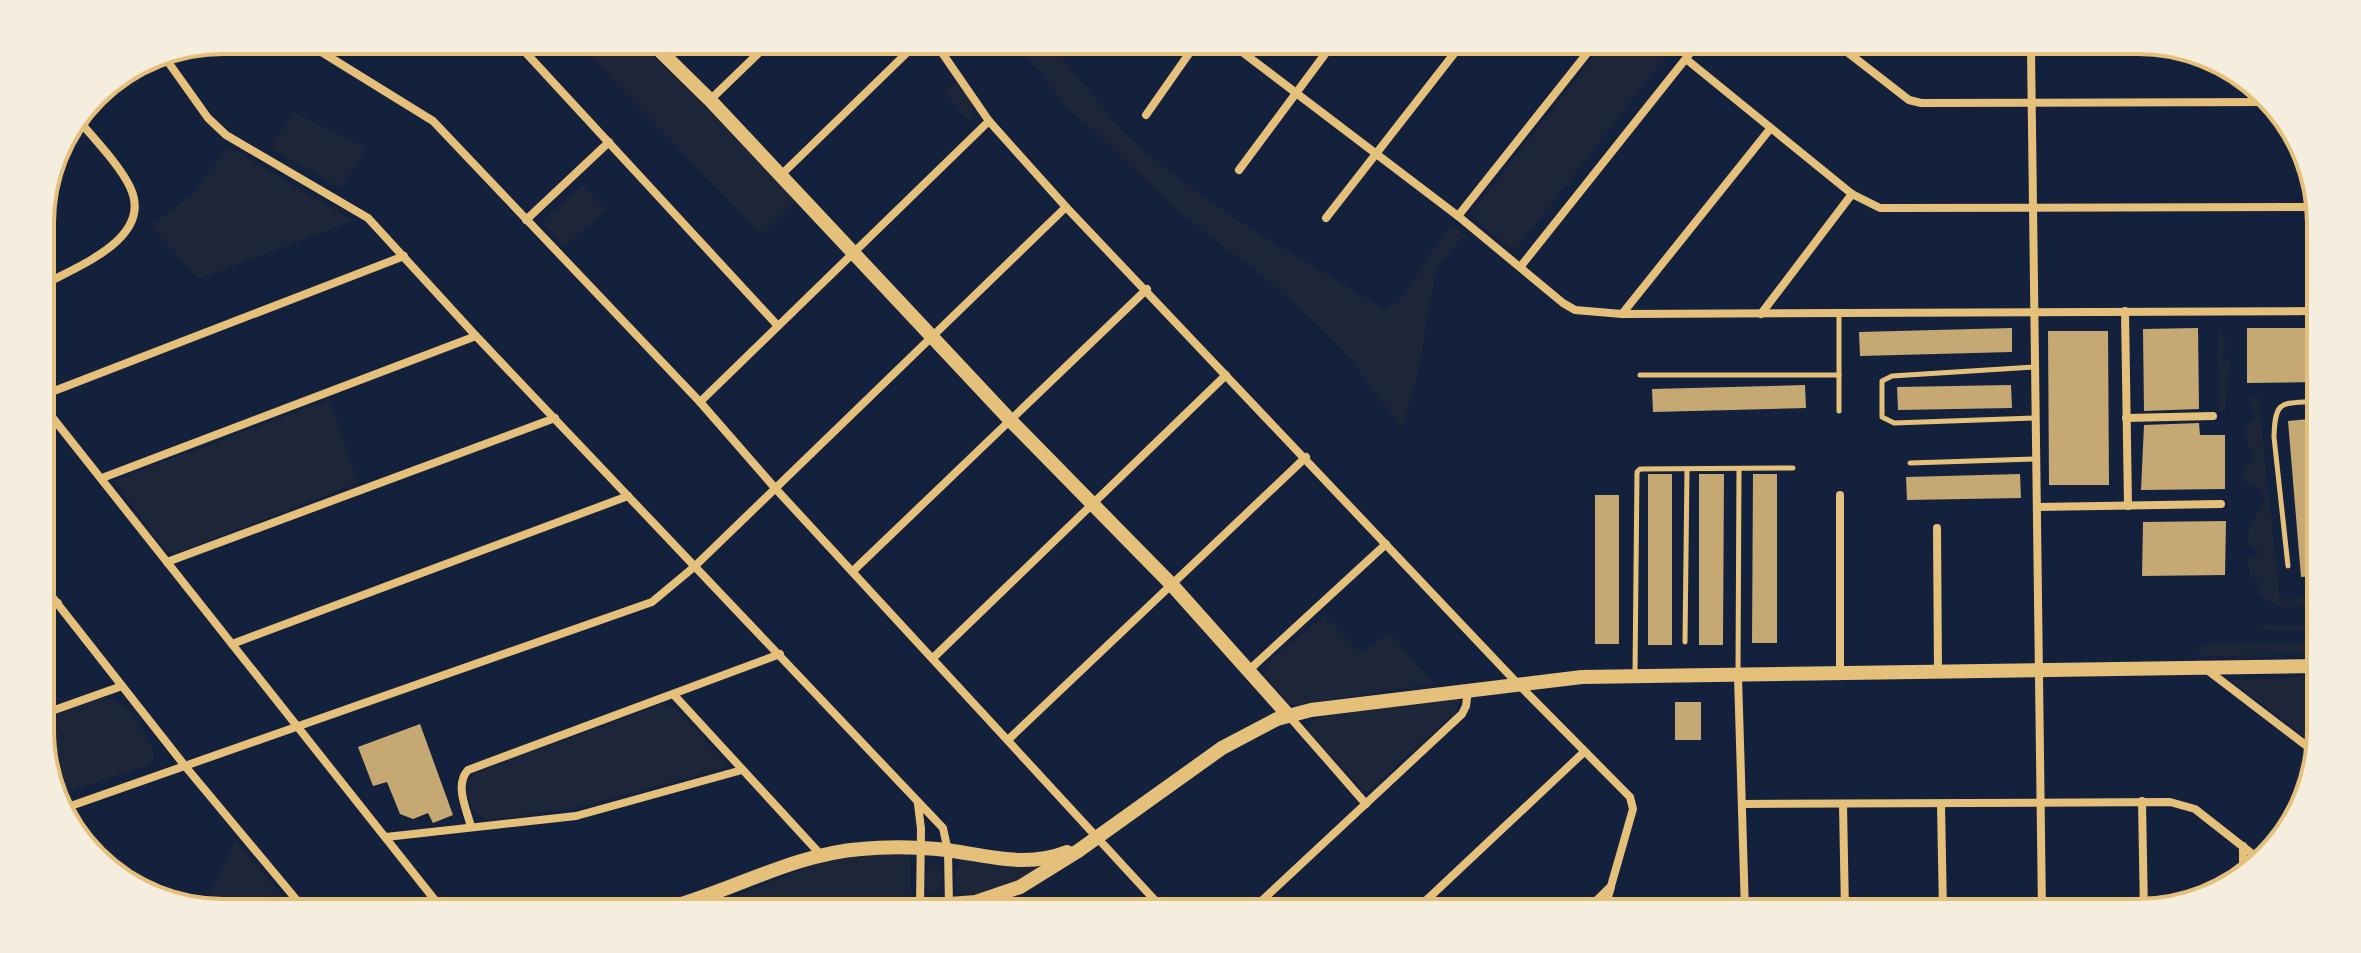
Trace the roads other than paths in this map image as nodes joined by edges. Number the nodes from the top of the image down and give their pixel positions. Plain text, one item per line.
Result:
1 (325, 54) edge
2 (527, 54) edge
3 (663, 54) edge
4 (758, 54) edge
5 (906, 54) edge
6 (943, 54) edge
7 (1189, 54) edge
8 (1245, 54) edge
9 (1325, 54) edge
10 (1454, 54) edge
11 (1586, 54) edge
12 (1690, 54) edge
13 (1850, 54) edge
14 (2031, 54) edge
15 (1686, 59) junction
16 (169, 63) edge
17 (1296, 91) junction
18 (710, 100) junction
19 (2255, 102) edge
20 (2031, 103) junction
21 (1146, 115) dead end
22 (989, 121) junction
23 (84, 127) edge
24 (1770, 129) junction
25 (609, 142) junction
26 (1376, 153) junction
27 (1239, 170) dead end
28 (781, 175) junction
29 (1852, 194) junction
30 (1066, 207) junction
31 (2032, 207) junction
32 (2306, 207) edge
33 (1458, 216) junction
34 (1326, 218) dead end
35 (526, 220) junction
36 (854, 254) junction
37 (404, 256) junction
38 (1521, 266) junction
39 (54, 279) edge
40 (1147, 289) junction
41 (2125, 311) junction
42 (2307, 311) edge
43 (2034, 312) junction
44 (1839, 313) junction
45 (1622, 314) junction
46 (1761, 314) junction
47 (778, 326) junction
48 (476, 336) junction
49 (933, 338) junction
50 (2035, 367) junction
51 (1226, 375) junction
52 (1640, 375) dead end
53 (1839, 375) junction
54 (54, 391) edge
55 (700, 402) junction
56 (2307, 402) edge
57 (1839, 411) dead end
58 (2213, 416) dead end
59 (555, 418) junction
60 (2035, 418) junction
61 (2126, 418) junction
62 (54, 419) edge
63 (1011, 421) junction
64 (1306, 457) junction
65 (2036, 459) junction
66 (1910, 463) dead end
67 (1739, 468) junction
68 (1793, 468) dead end
69 (1687, 469) junction
70 (102, 478) junction
71 (775, 488) junction
72 (1840, 495) dead end
73 (628, 496) junction
74 (1092, 504) junction
75 (2221, 504) dead end
76 (2128, 506) junction
77 (2037, 507) junction
78 (1937, 528) dead end
79 (1386, 544) junction
80 (167, 562) junction
81 (2288, 566) dead end
82 (694, 567) junction
83 (853, 571) junction
84 (1172, 585) junction
85 (54, 598) edge
86 (58, 603) junction
87 (54, 605) edge
88 (1685, 642) dead end
89 (232, 644) junction
90 (780, 654) junction
91 (933, 658) junction
92 (2307, 666) edge
93 (2205, 668) junction
94 (1249, 670) junction
95 (2039, 672) junction
96 (1938, 673) junction
97 (1840, 674) junction
98 (1635, 676) junction
99 (1738, 676) junction
100 (1518, 684) junction
101 (122, 686) junction
102 (1468, 689) junction
103 (674, 695) junction
104 (54, 710) edge
105 (1288, 715) junction
106 (298, 727) junction
107 (1009, 739) junction
108 (2306, 746) edge
109 (1584, 752) junction
110 (185, 766) junction
111 (742, 770) junction
112 (2142, 801) junction
113 (2041, 802) junction
114 (918, 804) junction
115 (1366, 804) junction
116 (1742, 804) junction
117 (1941, 804) junction
118 (1843, 805) junction
119 (71, 806) edge
120 (471, 827) junction
121 (386, 837) junction
122 (1096, 837) junction
123 (2243, 846) junction
124 (921, 848) junction
125 (948, 851) junction
126 (2252, 854) edge
127 (821, 855) junction
128 (2243, 862) edge
129 (1611, 886) junction
130 (296, 899) edge
131 (434, 899) edge
132 (695, 899) edge
133 (920, 899) edge
134 (950, 899) edge
135 (989, 899) edge
136 (1154, 899) edge
137 (1264, 899) edge
138 (1428, 899) edge
139 (1598, 899) edge
140 (1607, 899) edge
141 (1745, 899) edge
142 (1845, 899) edge
143 (1943, 899) edge
144 (2042, 899) edge
145 (2144, 899) edge

1 - 35 street
2 - 25 street
3 - 18 main road
4 - 18 street
5 - 28 street
6 - 22 street
7 - 21 street
8 - 17 street
9 - 17 street
10 - 26 street
11 - 33 street
12 - 15 street
13 - 20 street
14 - 20 street
15 - 24 street
15 - 38 street
16 - 37 street
17 - 26 street
17 - 27 street
18 - 28 main road
19 - 20 street
20 - 31 street
22 - 30 street
22 - 36 street
23 - 39 street
24 - 29 street
24 - 45 street
25 - 35 street
25 - 47 street
26 - 33 street
26 - 34 street
28 - 36 main road
29 - 31 street
29 - 46 street
30 - 40 street
30 - 49 street
31 - 32 street
31 - 43 street
33 - 38 street
35 - 55 street
36 - 47 street
36 - 49 main road
37 - 48 street
37 - 54 street
38 - 45 street
40 - 51 street
40 - 63 street
41 - 42 street
41 - 43 street
41 - 61 street
43 - 44 street
43 - 50 street
44 - 46 street
44 - 53 lane
45 - 46 street
47 - 55 street
48 - 59 street
48 - 70 street
49 - 63 main road
49 - 71 street
50 - 60 street
50 - 60 lane
51 - 64 street
51 - 74 street
52 - 53 lane
53 - 57 lane
55 - 71 street
56 - 81 lane
58 - 61 street
59 - 73 street
59 - 80 street
60 - 65 street
61 - 76 street
62 - 70 street
63 - 74 main road
63 - 83 street
64 - 79 street
64 - 84 street
65 - 66 lane
65 - 77 street
67 - 68 lane
67 - 69 lane
67 - 99 lane
69 - 88 lane
69 - 98 lane
70 - 80 street
71 - 82 street
71 - 83 street
72 - 97 street
73 - 82 street
73 - 89 street
74 - 84 main road
74 - 91 street
75 - 76 street
76 - 77 street
77 - 95 street
78 - 96 street
79 - 94 street
79 - 100 street
80 - 89 street
82 - 90 street
82 - 106 street
83 - 91 street
84 - 94 main road
84 - 107 street
85 - 86 street
86 - 87 street
86 - 101 street
89 - 106 street
90 - 103 street
90 - 114 street
91 - 107 street
92 - 93 main road
93 - 95 main road
93 - 108 street
94 - 105 main road
95 - 96 main road
95 - 113 street
96 - 97 main road
97 - 99 main road
98 - 99 main road
98 - 100 main road
99 - 116 street
100 - 102 main road
100 - 109 street
101 - 104 street
101 - 110 street
102 - 105 main road
102 - 115 street
103 - 111 street
103 - 120 street
105 - 115 street
105 - 122 main road
106 - 110 street
106 - 121 street
107 - 122 street
109 - 129 street
109 - 138 street
110 - 119 street
110 - 130 street
111 - 120 street
111 - 127 street
112 - 113 street
112 - 123 street
112 - 145 street
113 - 117 street
113 - 144 street
114 - 124 street
114 - 125 street
115 - 137 street
116 - 118 street
116 - 141 street
117 - 118 street
117 - 143 street
118 - 142 street
120 - 121 street
121 - 131 street
122 - 125 main road
122 - 135 main road
122 - 136 street
123 - 126 street
123 - 128 street
124 - 125 main road
124 - 127 main road
124 - 133 street
125 - 134 street
127 - 132 main road
129 - 139 street
129 - 140 street

